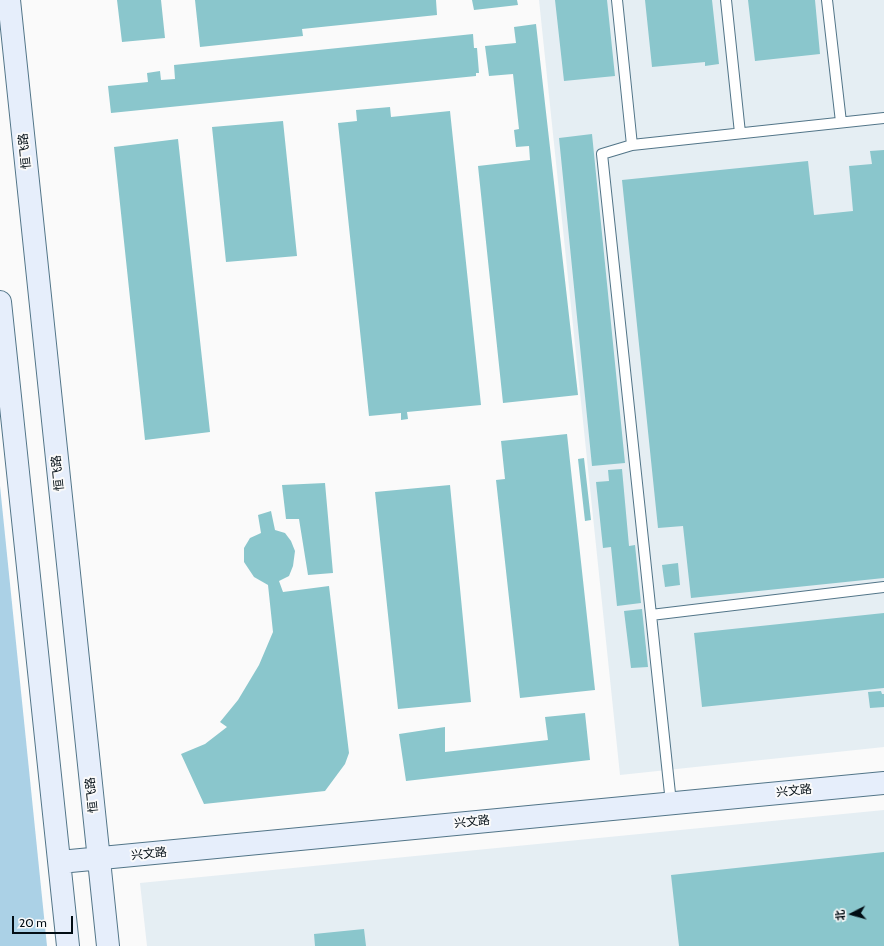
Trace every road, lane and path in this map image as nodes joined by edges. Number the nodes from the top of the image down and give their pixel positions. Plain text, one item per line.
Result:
1 (9, 0) edge
2 (617, 0) edge
3 (726, 0) edge
4 (827, 0) edge
5 (884, 118) edge
6 (841, 122) junction
7 (740, 133) junction
8 (632, 145) junction
9 (0, 302) edge
10 (884, 587) edge
11 (651, 615) junction
12 (884, 783) edge
13 (671, 803) junction
14 (99, 859) junction
15 (60, 862) junction
16 (68, 946) edge
17 (108, 946) edge

1 - 14 main road, 恒飞路
2 - 8 lane
3 - 7 lane
4 - 6 lane
5 - 6 lane
6 - 7 lane
7 - 8 lane
8 - 11 lane
9 - 15 main road
10 - 11 lane
11 - 13 lane
12 - 13 main road, 兴文路
13 - 14 main road, 兴文路
14 - 15 main road, 兴文路
14 - 17 main road, 恒飞路
15 - 16 main road

